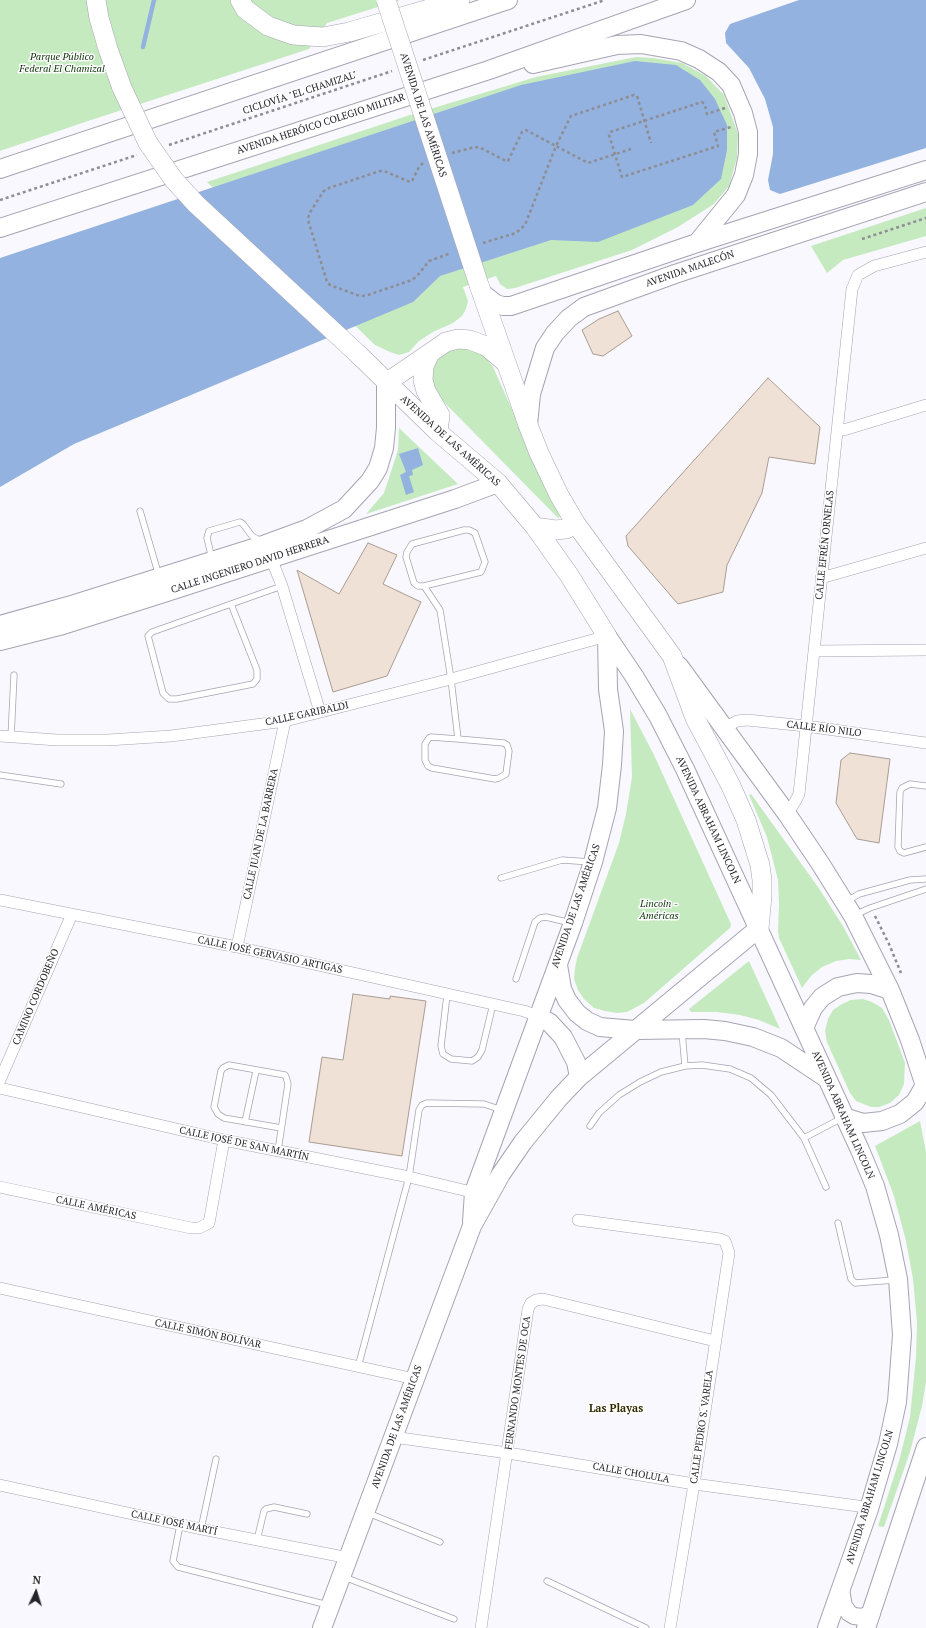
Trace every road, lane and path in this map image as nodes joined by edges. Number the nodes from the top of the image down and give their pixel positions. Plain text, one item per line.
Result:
1 (96, 0) edge
2 (240, 0) edge
3 (386, 0) edge
4 (460, 0) edge
5 (508, 0) edge
6 (605, 0) edge
7 (686, 0) edge
8 (417, 62) dead end
9 (395, 70) dead end
10 (489, 70) junction
11 (739, 100) junction
12 (746, 122) junction
13 (164, 146) dead end
14 (556, 146) dead end
15 (631, 149) dead end
16 (142, 154) dead end
17 (615, 155) junction
18 (0, 169) edge
19 (926, 170) edge
20 (926, 192) edge
21 (0, 200) edge
22 (926, 218) edge
23 (0, 228) edge
24 (862, 239) dead end
25 (697, 243) junction
26 (926, 252) edge
27 (481, 289) junction
28 (430, 353) junction
29 (505, 362) junction
30 (386, 383) junction
31 (926, 406) edge
32 (528, 425) junction
33 (837, 431) junction
34 (438, 432) junction
35 (498, 483) junction
36 (140, 511) dead end
37 (576, 524) junction
38 (535, 527) junction
39 (310, 537) junction
40 (926, 548) edge
41 (269, 551) junction
42 (212, 561) junction
43 (821, 578) junction
44 (161, 585) junction
45 (282, 586) junction
46 (424, 586) junction
47 (230, 604) junction
48 (0, 625) edge
49 (607, 636) junction
50 (0, 641) edge
51 (926, 650) edge
52 (814, 651) junction
53 (672, 656) junction
54 (14, 675) dead end
55 (451, 679) junction
56 (320, 712) junction
57 (285, 721) junction
58 (806, 726) junction
59 (724, 728) junction
60 (5, 736) edge
61 (458, 738) junction
62 (926, 743) edge
63 (0, 775) edge
64 (61, 784) dead end
65 (926, 786) edge
66 (786, 814) junction
67 (926, 847) edge
68 (593, 862) junction
69 (501, 878) dead end
70 (926, 879) edge
71 (926, 889) edge
72 (0, 900) edge
73 (849, 909) junction
74 (72, 914) junction
75 (573, 923) junction
76 (759, 928) junction
77 (237, 947) junction
78 (558, 963) junction
79 (516, 979) dead end
80 (890, 990) junction
81 (447, 995) junction
82 (493, 1004) junction
83 (538, 1016) junction
84 (804, 1028) junction
85 (635, 1030) junction
86 (682, 1030) junction
87 (685, 1066) junction
88 (256, 1071) junction
89 (579, 1077) junction
90 (826, 1078) junction
91 (0, 1080) edge
92 (925, 1087) edge
93 (0, 1088) edge
94 (504, 1111) junction
95 (844, 1117) junction
96 (245, 1122) junction
97 (590, 1126) dead end
98 (281, 1128) junction
99 (804, 1138) junction
100 (224, 1140) junction
101 (278, 1152) junction
102 (409, 1177) junction
103 (0, 1187) edge
104 (826, 1187) dead end
105 (481, 1194) junction
106 (578, 1220) dead end
107 (838, 1223) dead end
108 (898, 1279) junction
109 (0, 1288) edge
110 (715, 1341) junction
111 (358, 1367) junction
112 (415, 1379) junction
113 (393, 1437) junction
114 (926, 1447) edge
115 (508, 1453) junction
116 (216, 1459) dead end
117 (694, 1484) junction
118 (0, 1485) edge
119 (869, 1509) junction
120 (366, 1512) junction
121 (307, 1514) dead end
122 (180, 1524) junction
123 (201, 1529) junction
124 (257, 1540) junction
125 (440, 1542) dead end
126 (348, 1558) junction
127 (341, 1576) junction
128 (547, 1581) dead end
129 (841, 1590) junction
130 (330, 1605) junction
131 (454, 1619) dead end
132 (869, 1620) edge
133 (322, 1628) edge
134 (481, 1628) edge
135 (646, 1628) edge
136 (670, 1628) edge
137 (828, 1628) edge

1 - 30 highway, AVENIDA DE LAS AMÉRICAS, bridge
2 - 4 highway
3 - 27 highway, AVENIDA DE LAS AMÉRICAS, bridge
5 - 18 main road
6 - 8 path
7 - 10 main road, AVENIDA HERÓICO COLEGIO MILITAR
9 - 13 path, CICLOVÍA "EL CHAMIZAL"
10 - 11 main road
10 - 23 main road, AVENIDA HERÓICO COLEGIO MILITAR
11 - 12 main road
11 - 17 path
12 - 17 path
12 - 25 main road
14 - 17 path
15 - 17 path
16 - 21 path
19 - 25 main road
20 - 32 main road, AVENIDA MALECÓN
22 - 24 path
25 - 27 main road
26 - 33 street, CALLE EFRÉN ORNELAS
27 - 29 highway, AVENIDA DE LAS AMÉRICAS
28 - 29 highway
28 - 30 highway
28 - 34 highway
29 - 32 highway, AVENIDA DE LAS AMÉRICAS
30 - 34 highway, AVENIDA DE LAS AMÉRICAS
30 - 39 main road, CALLE INGENIERO DAVID HERRERA
31 - 33 street
32 - 37 highway, AVENIDA DE LAS AMÉRICAS
33 - 43 street, CALLE EFRÉN ORNELAS
34 - 35 highway, AVENIDA DE LAS AMÉRICAS
35 - 38 highway, AVENIDA DE LAS AMÉRICAS
35 - 39 main road, CALLE INGENIERO DAVID HERRERA
36 - 44 lane
37 - 38 highway
37 - 53 highway, AVENIDA DE LAS AMÉRICAS
38 - 49 highway, AVENIDA DE LAS AMÉRICAS
39 - 41 main road, CALLE INGENIERO DAVID HERRERA
40 - 43 street
41 - 42 main road, CALLE INGENIERO DAVID HERRERA
41 - 42 lane
41 - 44 main road, CALLE INGENIERO DAVID HERRERA
41 - 45 street
42 - 44 main road, CALLE INGENIERO DAVID HERRERA
43 - 52 street, CALLE EFRÉN ORNELAS
44 - 48 main road, CALLE INGENIERO DAVID HERRERA
44 - 50 main road, CALLE INGENIERO DAVID HERRERA
45 - 47 lane
45 - 56 street
46 - 46 lane
46 - 55 lane
47 - 47 lane
49 - 55 street, CALLE GARIBALDI
49 - 68 main road, AVENIDA DE LAS AMÉRICAS
49 - 76 main road, AVENIDA ABRAHAM LINCOLN
51 - 52 street
52 - 58 street, CALLE EFRÉN ORNELAS
53 - 59 main road
53 - 76 highway, AVENIDA DE LAS AMÉRICAS
54 - 60 lane
55 - 56 street, CALLE GARIBALDI
55 - 61 lane
56 - 57 street, CALLE GARIBALDI
57 - 60 street, CALLE GARIBALDI
57 - 77 street, CALLE JUAN DE LA BARRERA
58 - 59 street, CALLE RÍO NILO
58 - 62 street, CALLE RÍO NILO
58 - 66 street, CALLE EFRÉN ORNELAS
59 - 66 main road
61 - 61 lane
63 - 64 lane
65 - 67 lane
66 - 73 main road
68 - 69 lane
68 - 75 main road, AVENIDA DE LAS AMÉRICAS
70 - 73 lane
71 - 73 lane
72 - 74 street, CALLE JOSÉ GERVASIO ARTIGAS
73 - 80 main road
74 - 77 street, CALLE JOSÉ GERVASIO ARTIGAS
74 - 91 street, CAMINO CORDOBEÑO
75 - 78 main road, AVENIDA DE LAS AMÉRICAS
75 - 79 lane
76 - 84 main road, AVENIDA ABRAHAM LINCOLN
76 - 85 main road, AVENIDA DE LAS AMÉRICAS
77 - 81 street, CALLE JOSÉ GERVASIO ARTIGAS
78 - 83 main road, AVENIDA DE LAS AMÉRICAS
78 - 85 main road
80 - 84 main road
80 - 92 main road
81 - 82 street, CALLE JOSÉ GERVASIO ARTIGAS
81 - 82 lane
82 - 83 street, CALLE JOSÉ GERVASIO ARTIGAS
83 - 89 main road
83 - 94 main road, AVENIDA DE LAS AMÉRICAS
84 - 90 main road, AVENIDA ABRAHAM LINCOLN
85 - 86 main road
85 - 89 main road, AVENIDA DE LAS AMÉRICAS
86 - 87 lane
86 - 90 main road
87 - 97 lane
87 - 99 lane
88 - 96 lane
88 - 96 lane
88 - 98 lane
89 - 105 main road, AVENIDA DE LAS AMÉRICAS
90 - 95 main road, AVENIDA ABRAHAM LINCOLN
92 - 95 main road
93 - 100 street, CALLE JOSÉ DE SAN MARTÍN
94 - 102 lane
94 - 105 main road, AVENIDA DE LAS AMÉRICAS
95 - 99 lane
95 - 108 main road, AVENIDA ABRAHAM LINCOLN
96 - 98 lane
98 - 101 lane
99 - 104 lane
100 - 101 street, CALLE JOSÉ DE SAN MARTÍN
100 - 103 street, CALLE AMÉRICAS
101 - 102 street, CALLE JOSÉ DE SAN MARTÍN
102 - 105 street, CALLE JOSÉ DE SAN MARTÍN
102 - 111 lane
105 - 112 main road, AVENIDA DE LAS AMÉRICAS
106 - 110 street, CALLE PEDRO S. VARELA
107 - 108 lane
108 - 119 main road, AVENIDA ABRAHAM LINCOLN
109 - 111 street, CALLE SIMÓN BOLÍVAR
110 - 115 street, FERNANDO MONTES DE OCA
110 - 117 street, CALLE PEDRO S. VARELA
111 - 112 street, CALLE SIMÓN BOLÍVAR
112 - 113 main road, AVENIDA DE LAS AMÉRICAS
113 - 115 street, CALLE CHOLULA
113 - 120 main road, AVENIDA DE LAS AMÉRICAS
114 - 132 main road
115 - 117 street, CALLE CHOLULA
115 - 134 street, FERNANDO MONTES DE OCA
116 - 123 lane
117 - 119 street, CALLE CHOLULA
117 - 136 street, CALLE PEDRO S. VARELA
118 - 122 street, CALLE JOSÉ MARTÍ
119 - 129 main road, AVENIDA ABRAHAM LINCOLN
120 - 125 lane
120 - 126 main road, AVENIDA DE LAS AMÉRICAS
121 - 124 lane
122 - 123 street, CALLE JOSÉ MARTÍ
122 - 130 lane
123 - 124 street, CALLE JOSÉ MARTÍ
124 - 126 street, CALLE JOSÉ MARTÍ
126 - 127 main road, AVENIDA DE LAS AMÉRICAS
127 - 130 main road, AVENIDA DE LAS AMÉRICAS
127 - 131 lane
128 - 135 lane
129 - 132 main road
129 - 137 main road, AVENIDA ABRAHAM LINCOLN
130 - 133 main road, AVENIDA DE LAS AMÉRICAS

